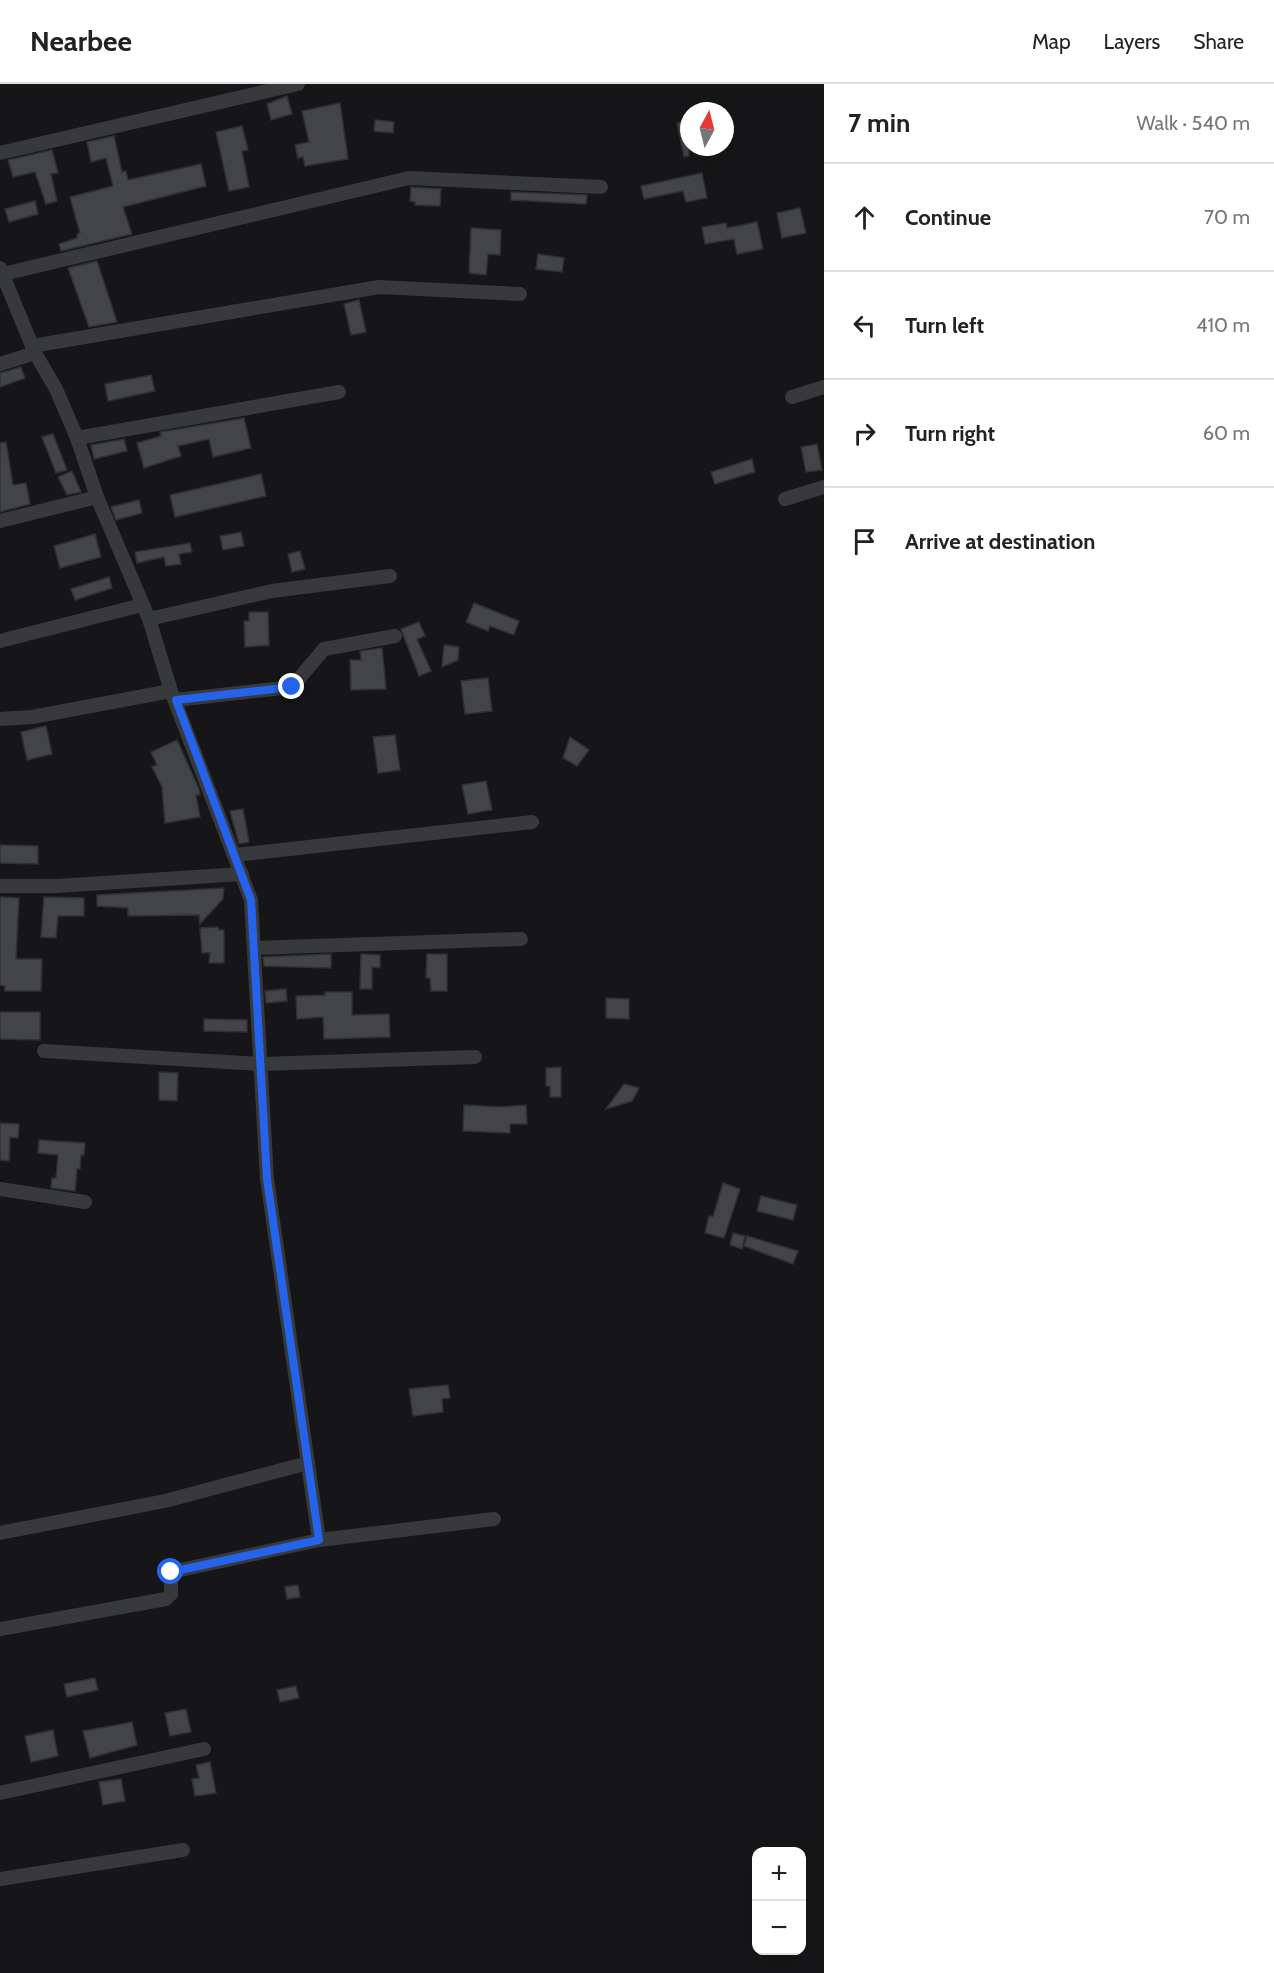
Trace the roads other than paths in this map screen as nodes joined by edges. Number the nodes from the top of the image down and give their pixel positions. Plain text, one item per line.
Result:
1 (298, 84) edge
2 (0, 153) edge
3 (601, 187) dead end
4 (1, 271) edge
5 (520, 294) dead end
6 (34, 350) junction
7 (0, 364) edge
8 (824, 387) edge
9 (339, 392) dead end
10 (792, 397) dead end
11 (77, 438) junction
12 (824, 487) edge
13 (97, 497) junction
14 (785, 499) dead end
15 (0, 521) edge
16 (390, 576) dead end
17 (142, 605) junction
18 (149, 619) junction
19 (395, 636) dead end
20 (0, 641) edge
21 (174, 695) junction
22 (0, 719) edge
23 (532, 822) dead end
24 (236, 855) junction
25 (242, 874) junction
26 (0, 885) edge
27 (521, 939) dead end
28 (254, 948) junction
29 (44, 1051) dead end
30 (475, 1058) dead end
31 (261, 1064) junction
32 (0, 1189) edge
33 (85, 1202) dead end
34 (308, 1463) junction
35 (494, 1519) dead end
36 (0, 1533) edge
37 (319, 1540) junction
38 (0, 1629) edge
39 (204, 1749) dead end
40 (0, 1793) edge
41 (183, 1850) dead end
42 (0, 1879) edge

1 - 2 street
3 - 4 street
4 - 6 street
5 - 6 street
6 - 7 street
6 - 11 street
8 - 10 street
9 - 11 street
11 - 13 street
12 - 14 street
13 - 15 street
13 - 17 street
16 - 18 street
17 - 18 street
17 - 20 street
18 - 21 street
19 - 21 street
21 - 22 street
21 - 24 street
23 - 24 street
24 - 25 street
25 - 26 street
25 - 28 street
27 - 28 street
28 - 31 street
29 - 31 street
30 - 31 street
31 - 34 street
32 - 33 street
34 - 36 street
34 - 37 street
35 - 37 street
37 - 38 street
39 - 40 street
41 - 42 street

